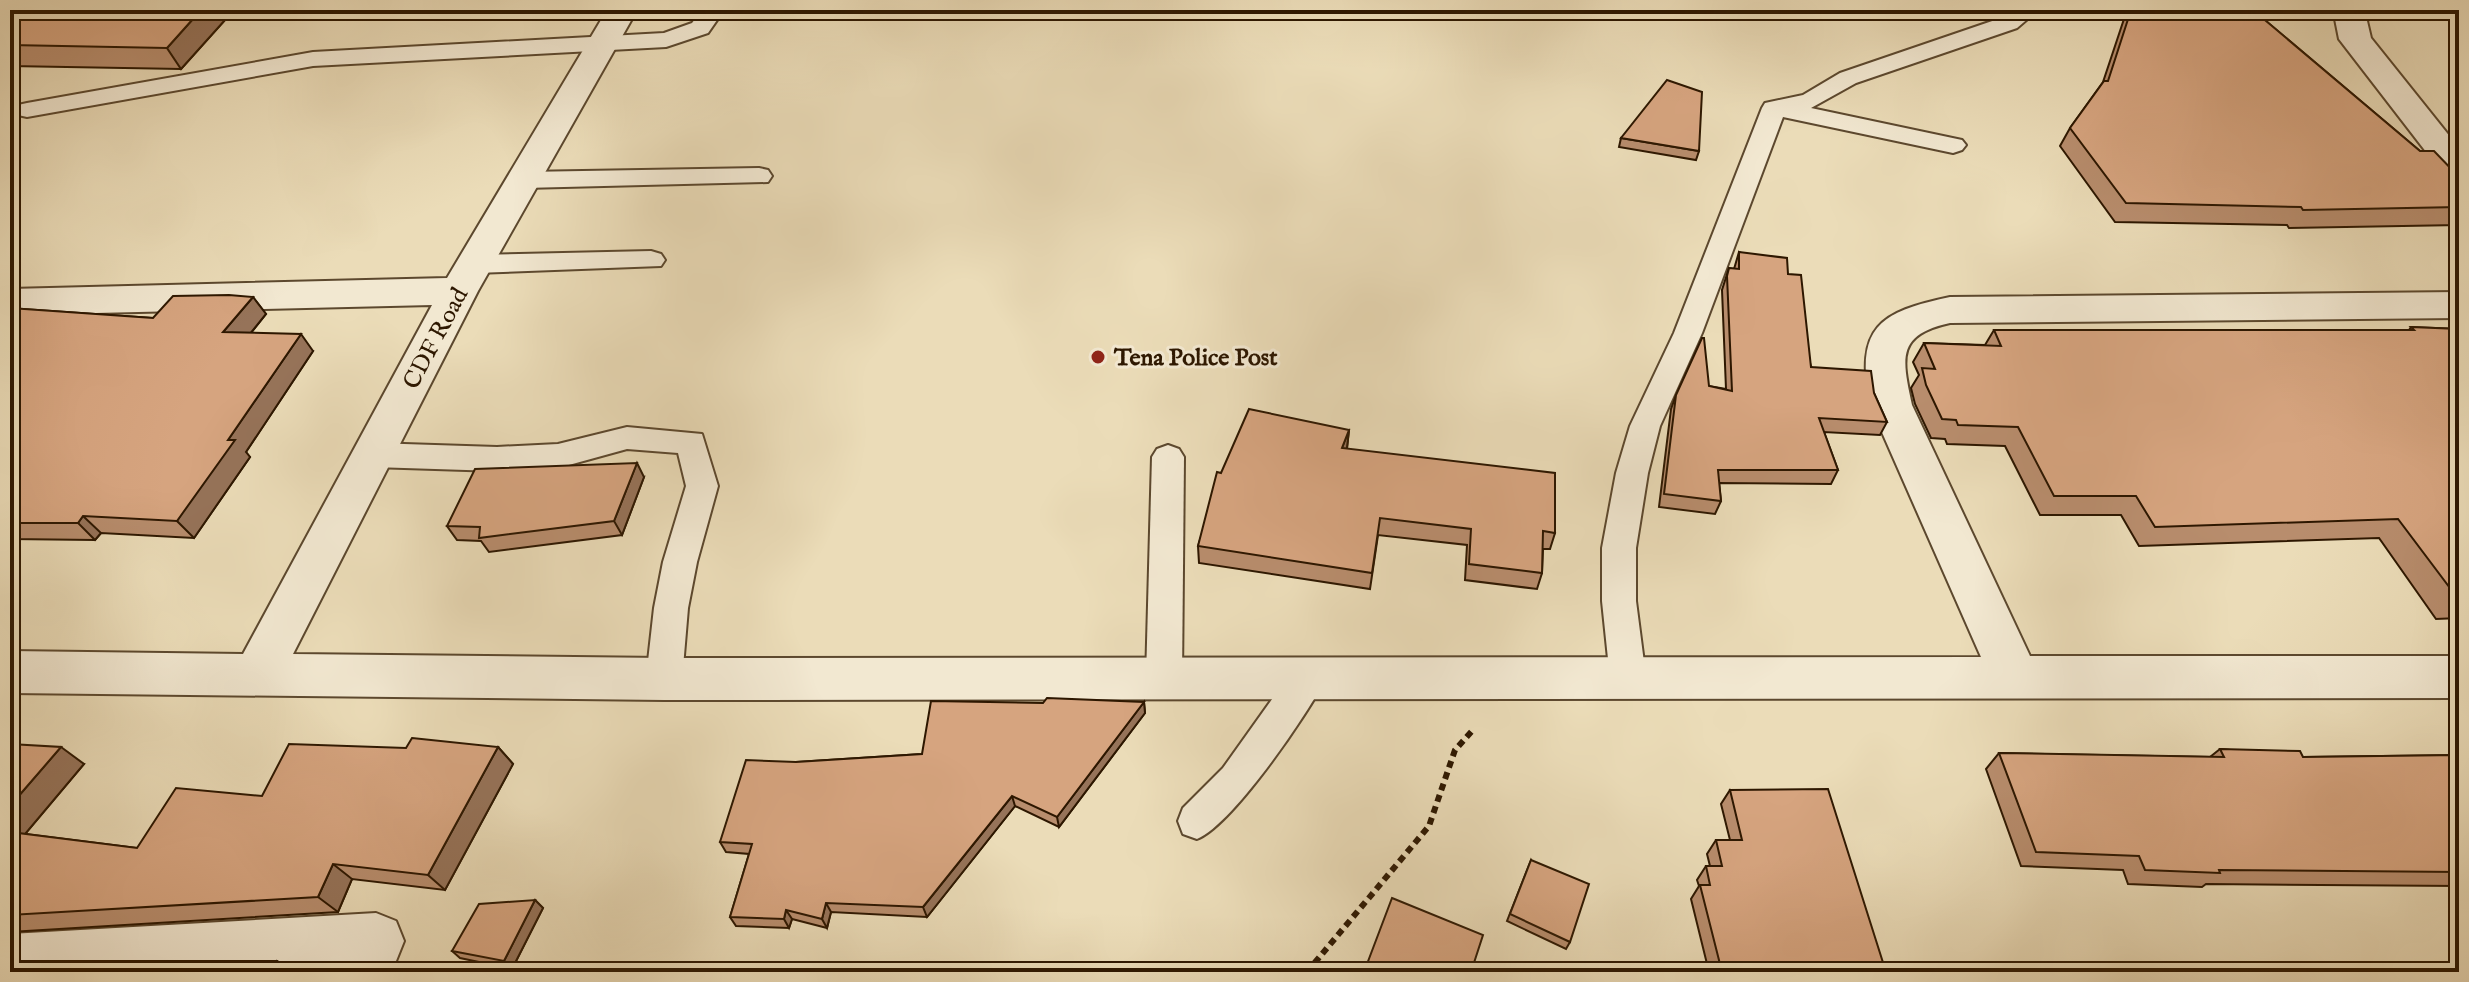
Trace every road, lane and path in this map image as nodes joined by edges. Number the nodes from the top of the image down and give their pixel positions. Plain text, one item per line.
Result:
1 (713, 10) edge
2 (2027, 10) edge
3 (2360, 10) edge
4 (613, 26) edge
5 (1774, 108) junction
6 (27, 110) dead end
7 (1953, 145) dead end
8 (2459, 171) edge
9 (759, 176) dead end
10 (524, 180) junction
11 (651, 260) dead end
12 (467, 278) junction
13 (10, 302) edge
14 (2459, 305) edge
15 (373, 455) junction
16 (1168, 457) dead end
17 (10, 672) edge
18 (258, 673) junction
19 (2015, 677) junction
20 (2459, 677) edge
21 (1308, 678) junction
22 (1521, 678) junction
23 (1628, 678) junction
24 (664, 679) junction
25 (1164, 679) junction
26 (1197, 821) dead end
27 (376, 941) dead end
28 (10, 962) edge
29 (1307, 972) edge

1 - 4 lane
2 - 5 lane
3 - 8 street
4 - 6 lane
4 - 10 street, CDF Road
5 - 7 lane
5 - 23 lane
9 - 10 lane
10 - 12 street, CDF Road
11 - 12 lane
12 - 13 street
12 - 15 street, CDF Road
14 - 19 street
15 - 18 street, CDF Road
15 - 24 lane
16 - 25 lane
17 - 18 street
18 - 24 street
19 - 20 street
19 - 23 street
21 - 22 street
21 - 25 street
21 - 26 lane
22 - 23 street
22 - 29 path
24 - 25 street
27 - 28 street

